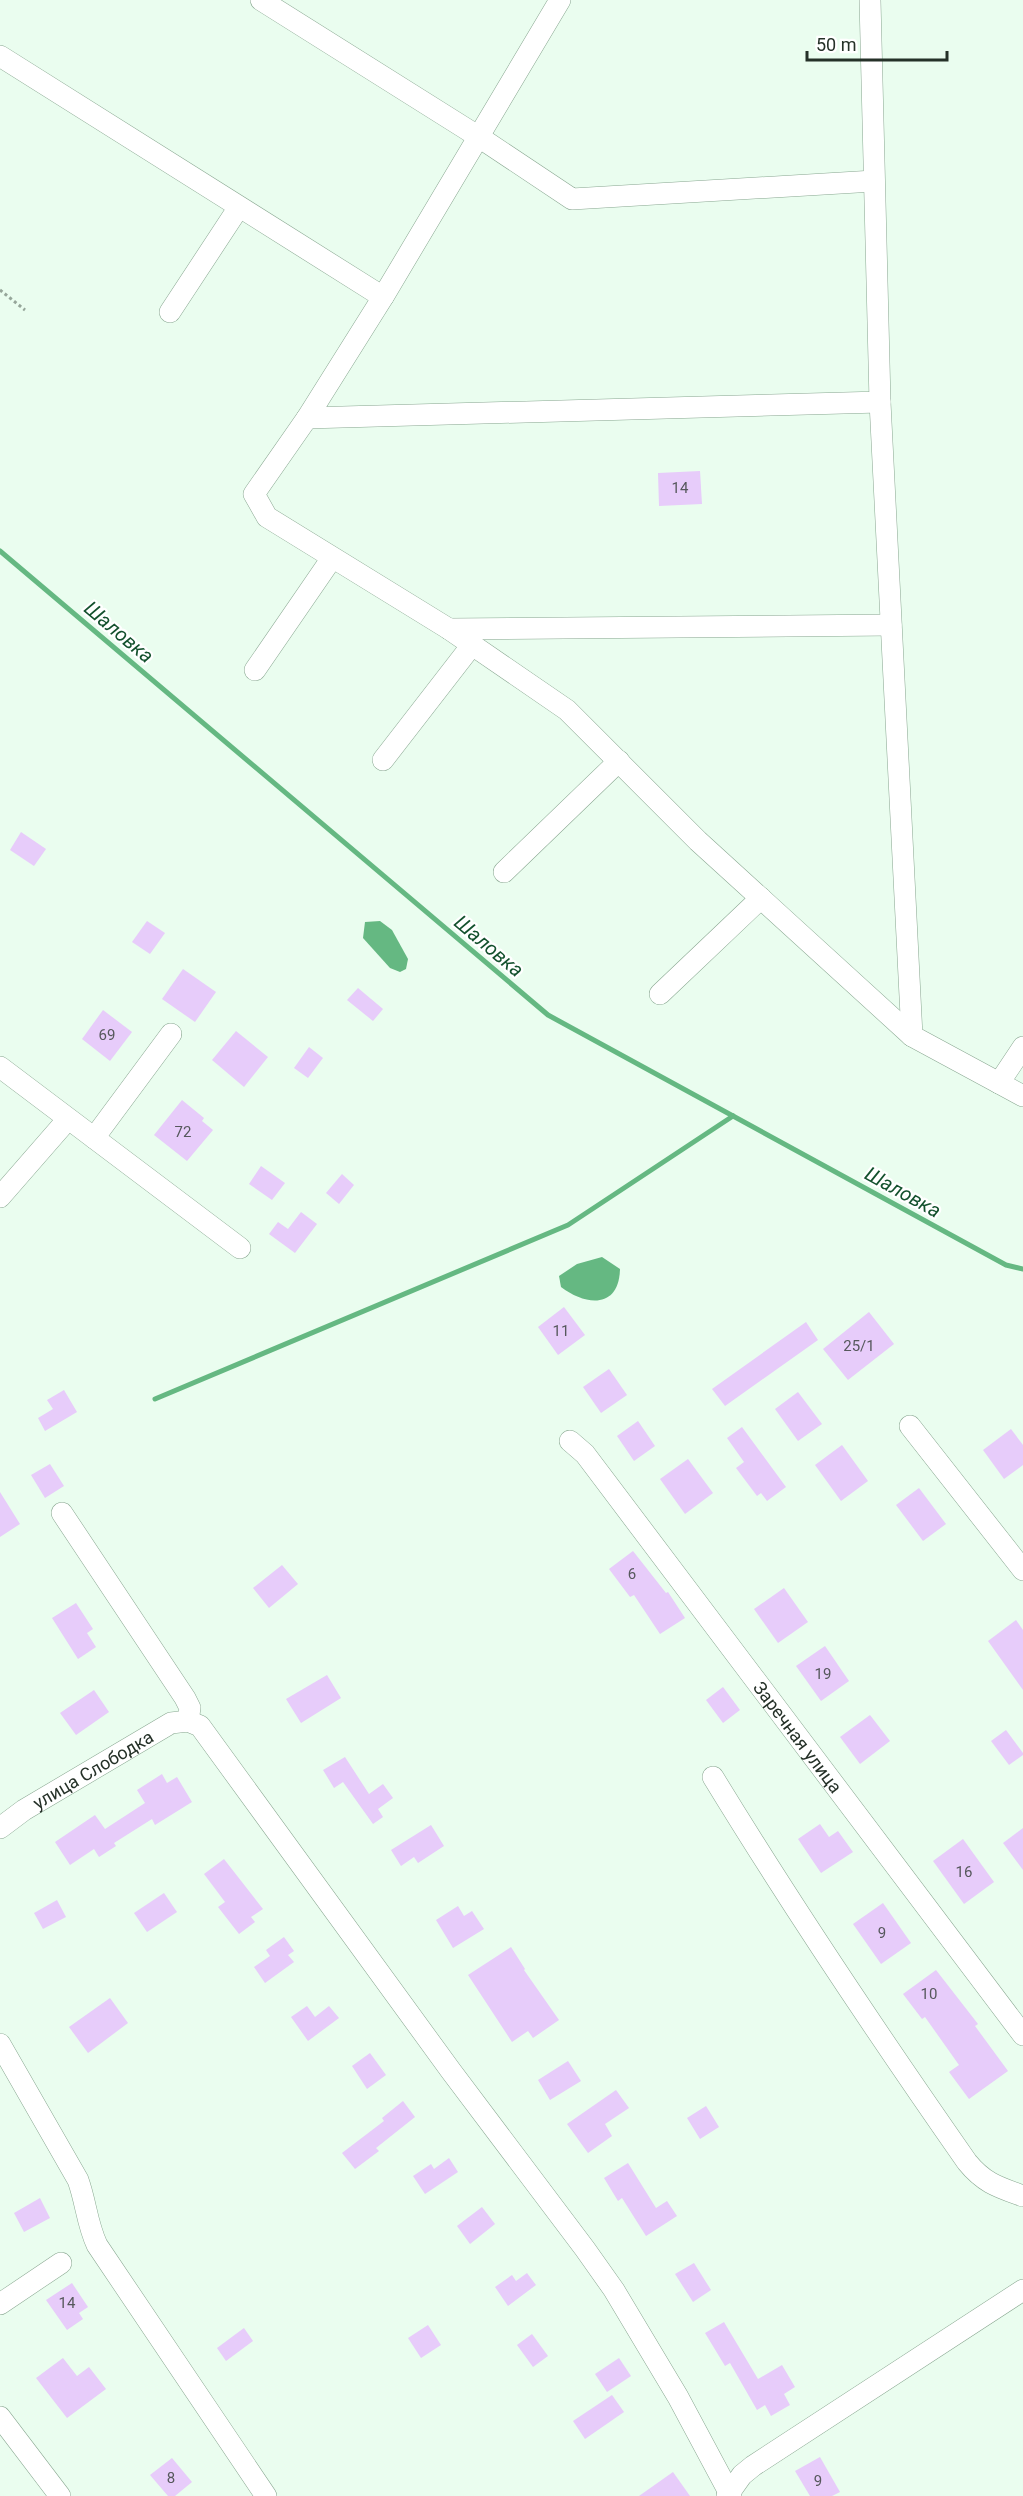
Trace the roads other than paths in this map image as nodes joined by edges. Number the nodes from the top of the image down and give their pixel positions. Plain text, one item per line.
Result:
1 (261, 0) edge
2 (560, 0) edge
3 (870, 0) edge
4 (0, 56) edge
5 (479, 137) junction
6 (874, 181) junction
7 (239, 207) junction
8 (383, 297) junction
9 (170, 312) dead end
10 (880, 402) junction
11 (307, 418) junction
12 (332, 558) junction
13 (891, 625) junction
14 (449, 629) junction
15 (472, 645) junction
16 (255, 670) dead end
17 (383, 760) dead end
18 (619, 761) junction
19 (504, 872) dead end
20 (761, 898) junction
21 (660, 994) dead end
22 (171, 1034) dead end
23 (912, 1036) junction
24 (1023, 1047) edge
25 (0, 1067) edge
26 (999, 1083) junction
27 (1023, 1096) edge
28 (68, 1119) junction
29 (94, 1138) junction
30 (0, 1197) edge
31 (240, 1248) dead end
32 (910, 1426) dead end
33 (570, 1441) dead end
34 (62, 1513) dead end
35 (1023, 1570) edge
36 (188, 1721) junction
37 (713, 1777) dead end
38 (0, 1828) edge
39 (1023, 2035) edge
40 (0, 2044) edge
41 (1023, 2196) edge
42 (61, 2263) dead end
43 (1023, 2289) edge
44 (0, 2304) edge
45 (0, 2417) edge
46 (729, 2495) edge
47 (60, 2496) edge
48 (266, 2496) edge

1 - 5 street
2 - 5 street
3 - 6 street
4 - 7 street
5 - 6 street
5 - 8 street
6 - 10 street
7 - 8 street
7 - 9 street
8 - 11 street
10 - 11 street
10 - 13 street
11 - 12 street
12 - 14 street
12 - 16 street
13 - 14 street
13 - 23 street
14 - 15 street
15 - 17 street
15 - 18 street
18 - 19 street
18 - 20 street
20 - 21 street
20 - 23 street
22 - 29 street
23 - 26 street
24 - 26 street
25 - 28 street
26 - 27 street
28 - 29 street
28 - 30 street
29 - 31 street
32 - 35 street
33 - 39 street, Заречная улица
34 - 36 street
36 - 38 street, улица Слободка
36 - 46 street
37 - 41 street
40 - 48 street
42 - 44 street
43 - 46 street
45 - 47 street

